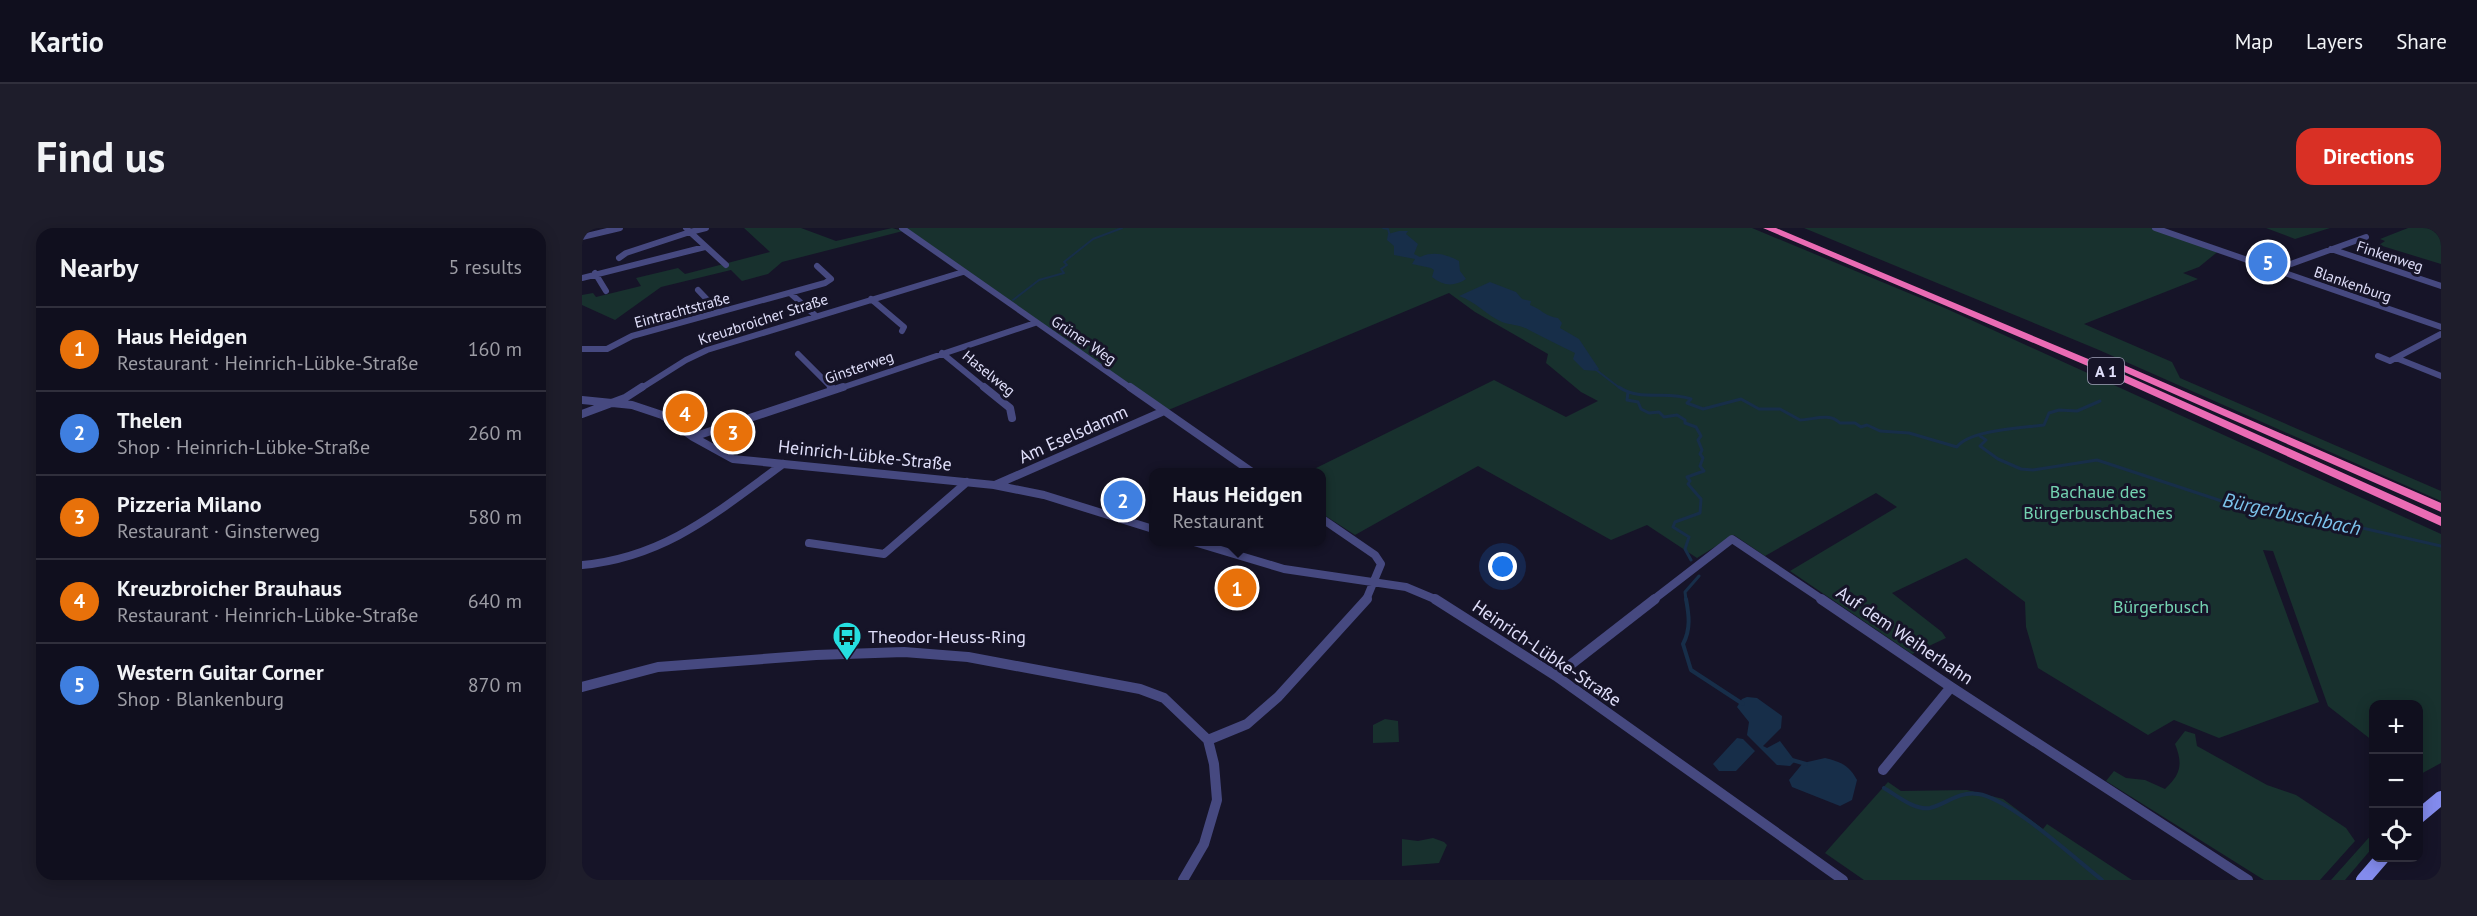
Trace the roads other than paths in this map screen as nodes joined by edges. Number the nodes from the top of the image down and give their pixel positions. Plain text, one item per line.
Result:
1 (620, 228) edge
2 (705, 228) edge
3 (902, 228) edge
4 (1767, 228) edge
5 (1789, 228) edge
6 (2155, 228) edge
7 (688, 230) edge
8 (582, 237) edge
9 (2366, 237) dead end
10 (705, 247) junction
11 (2331, 249) junction
12 (619, 258) dead end
13 (726, 265) dead end
14 (817, 266) dead end
15 (2274, 270) junction
16 (963, 272) junction
17 (595, 273) junction
18 (582, 278) edge
19 (2441, 286) edge
20 (698, 290) dead end
21 (606, 291) dead end
22 (790, 293) junction
23 (871, 299) junction
24 (719, 312) junction
25 (816, 316) junction
26 (1035, 323) junction
27 (2441, 327) edge
28 (902, 331) dead end
29 (2441, 334) edge
30 (582, 349) edge
31 (942, 353) junction
32 (798, 354) dead end
33 (2378, 356) dead end
34 (2396, 358) junction
35 (2441, 376) edge
36 (833, 389) junction
37 (582, 400) edge
38 (612, 403) junction
39 (1164, 411) junction
40 (582, 414) edge
41 (1012, 418) dead end
42 (693, 437) junction
43 (783, 464) junction
44 (1246, 468) edge
45 (967, 482) junction
46 (994, 485) junction
47 (2441, 508) edge
48 (1326, 522) edge
49 (2441, 522) edge
50 (1149, 528) edge
51 (809, 543) dead end
52 (1208, 546) edge
53 (582, 565) edge
54 (1374, 583) junction
55 (1556, 676) junction
56 (582, 687) edge
57 (1951, 687) junction
58 (1208, 740) junction
59 (1883, 770) dead end
60 (2441, 798) edge
61 (2423, 813) edge
62 (2379, 862) edge
63 (1183, 880) edge
64 (1842, 880) edge
65 (2248, 880) edge
66 (2363, 880) edge

1 - 8 street
2 - 7 street
3 - 16 street, Grüner Weg
4 - 49 highway, A 1
5 - 47 highway, A 1
6 - 15 street, Blankenburg
7 - 10 street
7 - 12 street
9 - 11 street
10 - 13 street
10 - 17 street
11 - 15 street
11 - 19 street, Finkenweg
14 - 22 street, Eintrachtstraße
15 - 27 street, Blankenburg
16 - 23 street, Kreuzbroicher Straße
16 - 26 street, Grüner Weg
17 - 18 street
17 - 21 street
20 - 24 street
22 - 24 street, Eintrachtstraße
22 - 25 street
23 - 25 street, Kreuzbroicher Straße
23 - 28 street
24 - 30 street, Eintrachtstraße
25 - 38 street, Kreuzbroicher Straße
26 - 31 street, Ginsterweg
26 - 39 street, Grüner Weg
29 - 34 street
31 - 36 street, Ginsterweg
31 - 41 street, Haselweg
32 - 36 street
33 - 34 street
34 - 35 street
36 - 42 street, Ginsterweg
37 - 38 street, Heinrich-Lübke-Straße
38 - 40 street, Kreuzbroicher Straße
38 - 42 street, Heinrich-Lübke-Straße
39 - 44 street, Grüner Weg
39 - 46 street, Am Eselsdamm
42 - 43 street, Heinrich-Lübke-Straße
43 - 45 street, Heinrich-Lübke-Straße
43 - 53 street
45 - 46 street, Heinrich-Lübke-Straße
45 - 51 street
46 - 50 street, Heinrich-Lübke-Straße
48 - 54 street
52 - 54 street, Heinrich-Lübke-Straße
54 - 55 street, Heinrich-Lübke-Straße
54 - 58 street
55 - 57 street, Auf dem Weiherhahn
55 - 64 street, Heinrich-Lübke-Straße
56 - 58 street
57 - 59 street
57 - 65 street, Auf dem Weiherhahn
58 - 63 street
60 - 61 main road
62 - 66 main road

